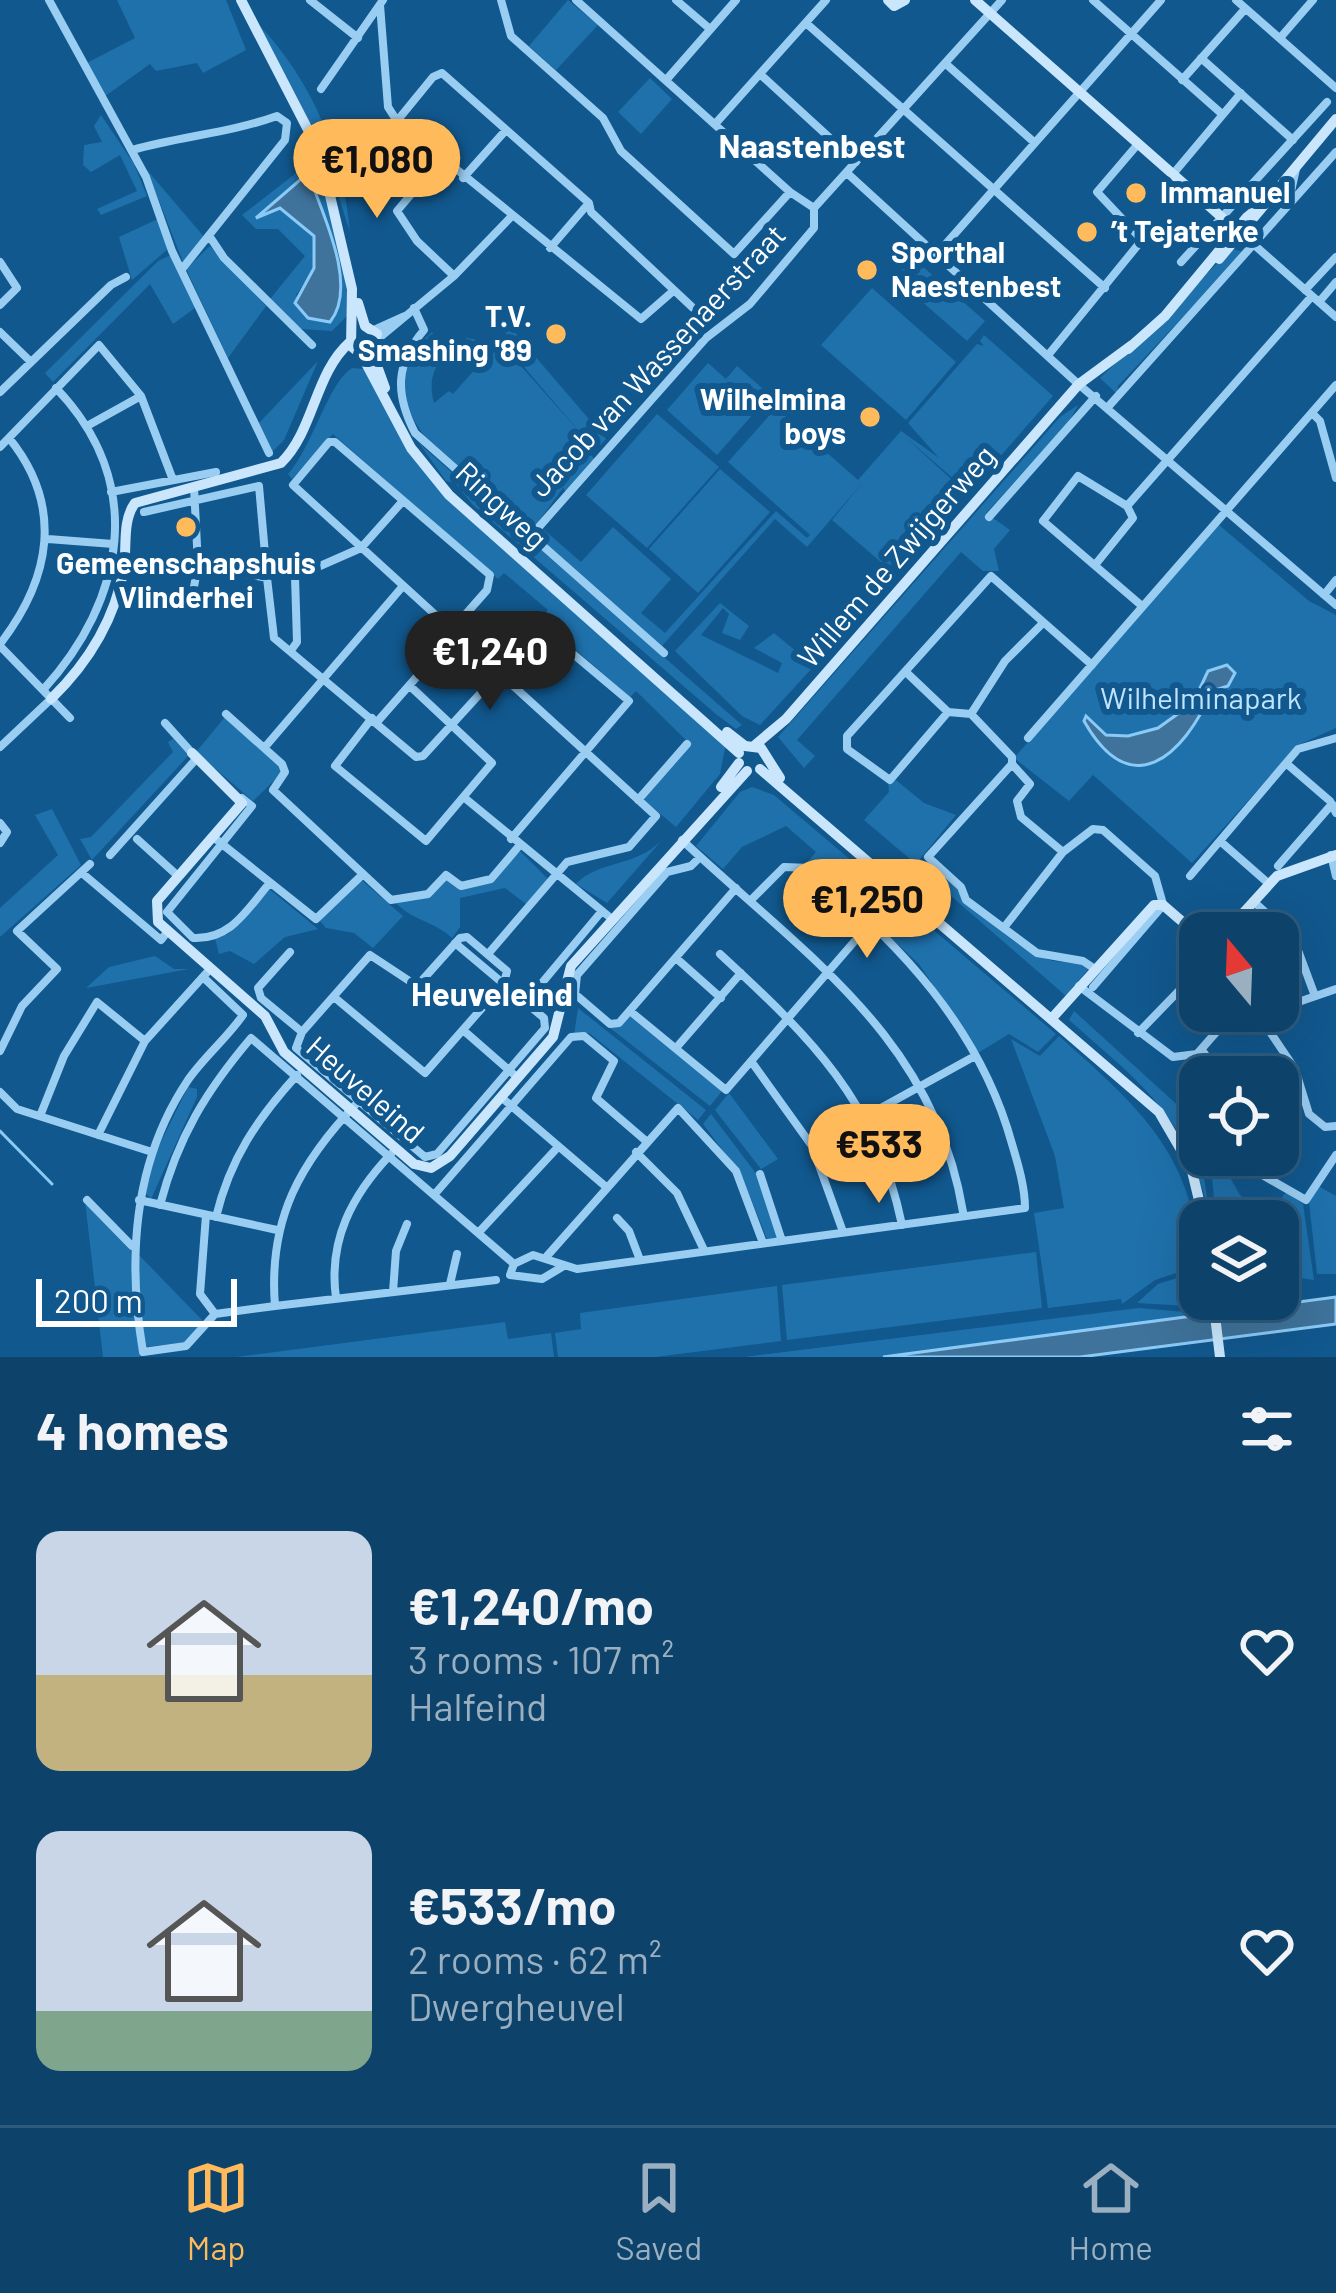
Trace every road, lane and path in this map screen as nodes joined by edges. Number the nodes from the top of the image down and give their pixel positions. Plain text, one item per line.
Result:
1 (50, 0) edge
2 (241, 0) edge
3 (310, 0) edge
4 (501, 0) edge
5 (576, 0) edge
6 (676, 0) edge
7 (736, 0) edge
8 (826, 0) edge
9 (888, 0) edge
10 (905, 0) edge
11 (976, 0) edge
12 (1002, 0) edge
13 (1093, 0) edge
14 (1161, 0) edge
15 (1236, 0) edge
16 (1313, 0) edge
17 (381, 3) edge
18 (1246, 9) junction
19 (990, 14) junction
20 (806, 23) junction
21 (710, 29) junction
22 (1131, 34) junction
23 (358, 38) junction
24 (1280, 38) junction
25 (1201, 58) junction
26 (946, 64) junction
27 (761, 75) junction
28 (668, 79) junction
29 (1182, 80) junction
30 (1336, 88) edge
31 (321, 89) dead end
32 (1079, 92) junction
33 (1241, 93) junction
34 (1327, 102) dead end
35 (903, 111) junction
36 (1222, 114) junction
37 (1336, 119) edge
38 (397, 122) junction
39 (716, 123) junction
40 (506, 130) junction
41 (1331, 132) edge
42 (1293, 140) junction
43 (1035, 143) junction
44 (1138, 144) junction
45 (132, 150) junction
46 (1336, 152) edge
47 (441, 159) junction
48 (856, 162) junction
49 (1296, 169) junction
50 (848, 172) junction
51 (1172, 175) junction
52 (463, 178) junction
53 (993, 190) junction
54 (790, 192) junction
55 (1289, 201) junction
56 (589, 203) junction
57 (814, 208) junction
58 (510, 218) junction
59 (1221, 218) junction
60 (1239, 232) junction
61 (209, 237) junction
62 (1253, 244) junction
63 (550, 248) junction
64 (937, 254) junction
65 (1336, 257) edge
66 (0, 262) edge
67 (1181, 262) dead end
68 (182, 269) junction
69 (454, 276) junction
70 (126, 277) dead end
71 (1336, 282) edge
72 (1105, 288) junction
73 (672, 292) junction
74 (1312, 296) junction
75 (0, 305) edge
76 (410, 312) junction
77 (1336, 317) edge
78 (708, 322) dead end
79 (0, 332) edge
80 (364, 340) junction
81 (312, 345) dead end
82 (1048, 354) junction
83 (31, 362) junction
84 (1336, 385) edge
85 (1081, 386) junction
86 (56, 388) junction
87 (0, 392) edge
88 (141, 396) junction
89 (1096, 397) junction
90 (1108, 407) junction
91 (1312, 412) junction
92 (87, 426) junction
93 (9, 438) junction
94 (0, 447) edge
95 (269, 453) dead end
96 (1169, 460) junction
97 (216, 472) dead end
98 (1336, 478) edge
99 (173, 480) junction
100 (194, 487) junction
101 (111, 492) junction
102 (196, 501) junction
103 (403, 501) junction
104 (1126, 506) junction
105 (144, 512) dead end
106 (1228, 512) junction
107 (989, 517) dead end
108 (530, 537) junction
109 (48, 539) junction
110 (120, 543) junction
111 (361, 548) junction
112 (198, 565) junction
113 (1095, 566) junction
114 (267, 578) junction
115 (1336, 580) edge
116 (403, 586) junction
117 (1324, 595) junction
118 (191, 603) dead end
119 (1336, 605) edge
120 (1142, 606) junction
121 (1042, 624) junction
122 (451, 631) junction
123 (0, 645) edge
124 (292, 649) junction
125 (664, 653) dead end
126 (428, 664) dead end
127 (1093, 665) junction
128 (496, 673) junction
129 (908, 674) junction
130 (325, 677) junction
131 (410, 686) junction
132 (47, 695) junction
133 (948, 712) junction
134 (971, 713) junction
135 (226, 714) dead end
136 (70, 718) dead end
137 (375, 720) junction
138 (165, 723) dead end
139 (451, 724) junction
140 (1028, 738) dead end
141 (1336, 738) edge
142 (687, 744) dead end
143 (2, 747) edge
144 (265, 747) junction
145 (586, 753) junction
146 (195, 755) junction
147 (752, 758) junction
148 (1012, 760) junction
149 (1286, 764) junction
150 (262, 795) dead end
151 (466, 799) junction
152 (638, 800) junction
153 (247, 802) junction
154 (1334, 809) edge
155 (0, 823) edge
156 (511, 838) junction
157 (137, 839) dead end
158 (681, 839) junction
159 (217, 840) junction
160 (1220, 841) junction
161 (0, 843) edge
162 (519, 846) junction
163 (1064, 852) junction
164 (110, 855) dead end
165 (1333, 855) edge
166 (700, 856) junction
167 (91, 864) dead end
168 (1279, 866) dead end
169 (82, 873) junction
170 (178, 876) junction
171 (554, 876) junction
172 (1190, 876) dead end
173 (1336, 876) edge
174 (360, 877) junction
175 (1268, 884) junction
176 (268, 885) junction
177 (736, 888) junction
178 (1252, 901) junction
179 (750, 902) junction
180 (1162, 907) junction
181 (1243, 912) edge
182 (607, 915) junction
183 (1179, 920) edge
184 (872, 921) junction
185 (1006, 925) junction
186 (162, 931) junction
187 (457, 941) junction
188 (290, 952) dead end
189 (488, 954) junction
190 (720, 954) dead end
191 (676, 958) junction
192 (1100, 968) junction
193 (829, 972) junction
194 (207, 973) junction
195 (741, 974) junction
196 (504, 983) junction
197 (1086, 987) junction
198 (1336, 989) edge
199 (1179, 991) edge
200 (1315, 996) junction
201 (334, 997) junction
202 (721, 998) junction
203 (526, 1002) junction
204 (1299, 1002) edge
205 (630, 1010) junction
206 (1053, 1017) junction
207 (789, 1018) junction
208 (463, 1030) junction
209 (302, 1032) junction
210 (1217, 1032) edge
211 (1270, 1032) edge
212 (1138, 1033) junction
213 (145, 1041) junction
214 (676, 1048) junction
215 (1202, 1050) junction
216 (0, 1051) edge
217 (976, 1056) junction
218 (1206, 1056) edge
219 (751, 1061) junction
220 (299, 1072) junction
221 (513, 1074) junction
222 (921, 1088) junction
223 (0, 1092) edge
224 (506, 1101) junction
225 (351, 1109) junction
226 (40, 1116) junction
227 (866, 1118) junction
228 (1336, 1126) edge
229 (98, 1135) junction
230 (646, 1141) junction
231 (812, 1146) junction
232 (558, 1147) junction
233 (152, 1152) junction
234 (393, 1152) junction
235 (636, 1152) junction
236 (1336, 1155) edge
237 (760, 1174) dead end
238 (1264, 1176) edge
239 (605, 1186) junction
240 (434, 1195) junction
241 (87, 1200) dead end
242 (139, 1200) junction
243 (1199, 1200) edge
244 (160, 1204) junction
245 (963, 1212) junction
246 (211, 1216) junction
247 (616, 1217) dead end
248 (407, 1224) dead end
249 (902, 1225) junction
250 (842, 1229) junction
251 (277, 1230) junction
252 (480, 1231) junction
253 (782, 1241) junction
254 (763, 1243) junction
255 (134, 1248) junction
256 (704, 1250) junction
257 (457, 1254) dead end
258 (547, 1256) junction
259 (640, 1260) junction
260 (514, 1264) junction
261 (567, 1268) junction
262 (496, 1280) dead end
263 (450, 1284) junction
264 (393, 1292) junction
265 (336, 1298) junction
266 (275, 1306) junction
267 (211, 1318) junction
268 (1216, 1320) edge
269 (1220, 1357) edge

1 - 45 street
2 - 80 main road, Ringweg
3 - 23 street
4 - 54 street
5 - 28 street
6 - 21 street
7 - 21 street
8 - 20 street
9 - 10 main road
11 - 19 main road
12 - 19 street, Jacob van Wassenaerstraat
13 - 22 street
14 - 22 street
15 - 18 street
16 - 24 street
17 - 23 street
17 - 38 street
18 - 24 street
18 - 25 street
19 - 26 street, Jacob van Wassenaerstraat
19 - 32 main road
20 - 27 street
20 - 35 street
21 - 28 street
22 - 29 street
22 - 32 street
23 - 31 street
24 - 30 street
25 - 29 street
25 - 33 street
26 - 35 street, Jacob van Wassenaerstraat
26 - 43 street
27 - 39 street
27 - 48 street
28 - 39 street
29 - 36 street
32 - 43 street
32 - 44 main road
33 - 36 street
33 - 42 street
34 - 42 street
35 - 48 street, Jacob van Wassenaerstraat
35 - 53 street
36 - 51 street
37 - 41 main road, Willem de Zwijgerweg
38 - 40 street
38 - 47 street
39 - 54 street
40 - 52 street
40 - 56 street
41 - 49 main road, Willem de Zwijgerweg
42 - 59 street
43 - 53 street
44 - 51 main road
44 - 72 street
45 - 61 street
45 - 68 street
46 - 55 street, Willem de Zwijgerweg
47 - 52 street
47 - 69 street
48 - 50 street, Jacob van Wassenaerstraat
49 - 55 street, Willem de Zwijgerweg
49 - 60 main road, Willem de Zwijgerweg
50 - 57 street, Jacob van Wassenaerstraat
50 - 64 street
51 - 59 main road
52 - 58 street
53 - 64 street
53 - 72 street
54 - 57 street
55 - 62 street, Willem de Zwijgerweg
56 - 63 street
56 - 73 street
57 - 108 street, Jacob van Wassenaerstraat
58 - 63 street
58 - 69 street
59 - 60 main road
59 - 67 street
60 - 62 street
60 - 85 main road, Willem de Zwijgerweg
61 - 68 street
61 - 81 street
62 - 74 street
62 - 90 street, Willem de Zwijgerweg
63 - 73 street
64 - 82 street
65 - 74 street
66 - 75 street
68 - 95 street
69 - 76 street
70 - 83 street
71 - 74 street
72 - 82 street
73 - 78 street
74 - 77 street
74 - 96 street
76 - 80 street
76 - 108 street
79 - 83 street
80 - 100 main road
80 - 147 main road, Ringweg
82 - 85 street
83 - 87 street
84 - 91 street
85 - 89 street
85 - 147 main road, Willem de Zwijgerweg
86 - 88 street
86 - 92 street
86 - 93 street
88 - 92 street
88 - 99 street
89 - 90 street
89 - 107 street, Willem de Zwijgerweg
90 - 96 street
91 - 98 street
91 - 106 street
92 - 101 street
93 - 94 street
93 - 109 street
96 - 104 street
96 - 106 street
97 - 99 street
99 - 101 street
100 - 102 street
100 - 110 main road
101 - 110 street
102 - 105 street
102 - 112 street
102 - 114 street
103 - 111 street
103 - 111 street
103 - 122 street
104 - 113 street
104 - 113 street
106 - 117 street
106 - 120 street
108 - 125 street
109 - 110 street
109 - 123 street
110 - 132 main road
111 - 116 street
111 - 124 street
112 - 114 street
112 - 118 street
113 - 120 street
114 - 124 street
115 - 117 street
116 - 122 street
116 - 130 street
117 - 119 street
120 - 127 street
121 - 127 street
121 - 129 street
121 - 134 street
122 - 128 street
123 - 132 street
124 - 130 street
126 - 131 street
127 - 140 street
128 - 139 street
128 - 145 street
128 - 145 street
129 - 133 street
129 - 133 street
130 - 137 street
130 - 144 street
131 - 137 street
131 - 139 street
132 - 136 street
132 - 143 street
133 - 134 street
134 - 148 street
135 - 144 street
137 - 139 street
137 - 151 street
138 - 146 street
139 - 151 street
141 - 149 street
142 - 152 street
144 - 174 street
145 - 152 street
145 - 156 street
146 - 153 main road
146 - 164 street
147 - 158 main road, Heuveleind
147 - 206 main road, Ringweg
148 - 163 street
148 - 185 street
149 - 154 street
149 - 160 street
150 - 153 street
151 - 156 street
152 - 171 street
153 - 159 main road
154 - 168 street
155 - 161 street
156 - 162 street
157 - 170 street
158 - 166 street
158 - 182 main road, Heuveleind
159 - 170 main road
159 - 176 street
159 - 176 street
160 - 172 street
160 - 175 street
162 - 171 street
162 - 174 street
163 - 180 street
163 - 185 street
165 - 173 street
165 - 175 main road
166 - 177 street
166 - 205 street
167 - 169 street
169 - 186 street
169 - 216 street
170 - 186 main road
171 - 182 street
171 - 189 street
174 - 176 street
175 - 178 main road
177 - 179 street
177 - 191 street
178 - 181 main road
178 - 200 street
179 - 184 street
179 - 193 street
180 - 183 main road
180 - 192 main road
182 - 203 street
182 - 221 main road, Heuveleind
184 - 193 street
184 - 217 street
185 - 192 street
186 - 194 main road, Heuveleind
187 - 189 street
187 - 196 street
187 - 201 street
188 - 209 street
189 - 196 street
190 - 195 street
191 - 202 street
191 - 205 street
192 - 197 main road
193 - 207 street
193 - 222 street
194 - 213 street
194 - 220 main road, Heuveleind
194 - 233 street
195 - 202 street
195 - 207 street
196 - 203 street
196 - 208 street
197 - 206 main road
197 - 212 street
198 - 200 street
199 - 212 street
200 - 204 street
201 - 208 street
201 - 209 street
202 - 214 street
203 - 221 street
205 - 214 street
206 - 243 main road, Ringweg
207 - 219 street
207 - 227 street
208 - 221 street
209 - 225 street
210 - 215 street
211 - 228 street
212 - 215 street
213 - 226 street
213 - 229 street
214 - 219 street
215 - 218 street
217 - 222 street
217 - 245 street
219 - 231 street
220 - 225 main road, Heuveleind
220 - 244 street
220 - 246 street
221 - 224 main road, Heuveleind
221 - 225 street
222 - 227 street
222 - 245 street
223 - 226 street
224 - 230 street
224 - 232 street
224 - 234 main road, Heuveleind
224 - 240 street
225 - 234 main road, Heuveleind
225 - 251 street
226 - 229 street
227 - 231 street
227 - 249 street
229 - 233 street
230 - 235 street
230 - 254 street
231 - 250 street
232 - 239 street
232 - 252 street
233 - 242 street
234 - 240 street
234 - 265 street
235 - 239 street
235 - 256 street
236 - 238 street
237 - 253 street
239 - 258 street
240 - 252 street
241 - 255 street
242 - 244 street
242 - 255 street
244 - 246 street
245 - 249 street
246 - 251 street
246 - 267 street
247 - 259 street
248 - 264 street
249 - 250 street
250 - 253 street
251 - 266 street
252 - 260 street
253 - 254 street
254 - 256 street
255 - 267 street
256 - 259 street
257 - 263 street
258 - 260 street
258 - 261 street
259 - 261 street
260 - 261 street
262 - 263 street
263 - 264 street
264 - 265 street
265 - 266 street
266 - 267 street
268 - 269 main road

